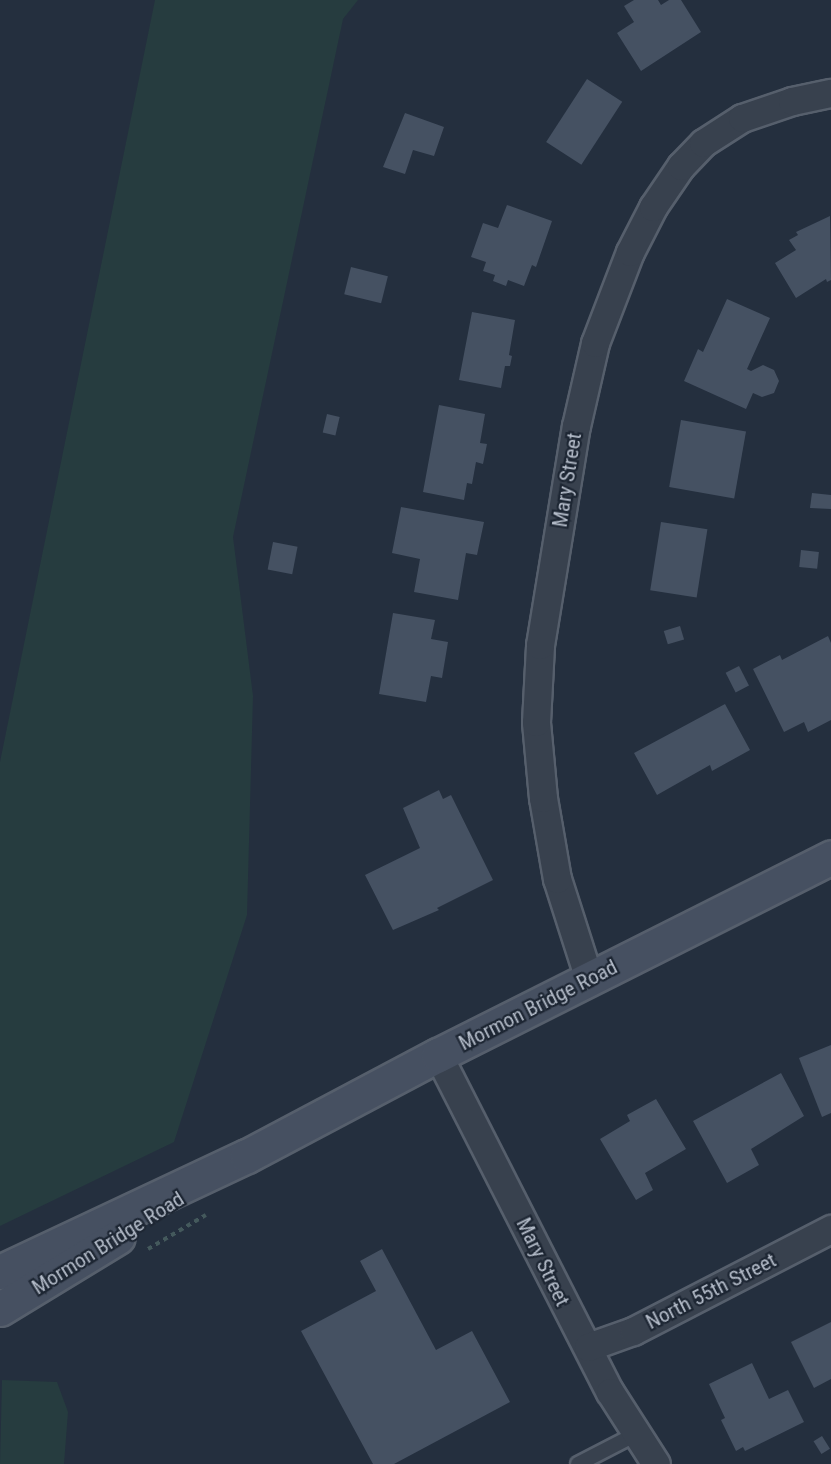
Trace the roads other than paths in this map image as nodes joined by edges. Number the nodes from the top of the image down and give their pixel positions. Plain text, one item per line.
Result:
1 (831, 93) edge
2 (831, 857) edge
3 (589, 979) junction
4 (438, 1055) junction
5 (247, 1156) junction
6 (831, 1229) edge
7 (0, 1272) edge
8 (0, 1309) edge
9 (588, 1347) junction
10 (636, 1434) junction
11 (578, 1464) edge
12 (656, 1464) edge

1 - 3 street, Mary Street
2 - 3 main road, Mormon Bridge Road
3 - 4 main road, Mormon Bridge Road
4 - 5 main road, Mormon Bridge Road
4 - 9 street, Mary Street
5 - 7 main road, Mormon Bridge Road
5 - 8 main road, Mormon Bridge Road
6 - 9 street, North 55th Street
9 - 10 street, Mary Street
10 - 11 lane
10 - 12 street, Mary Street

